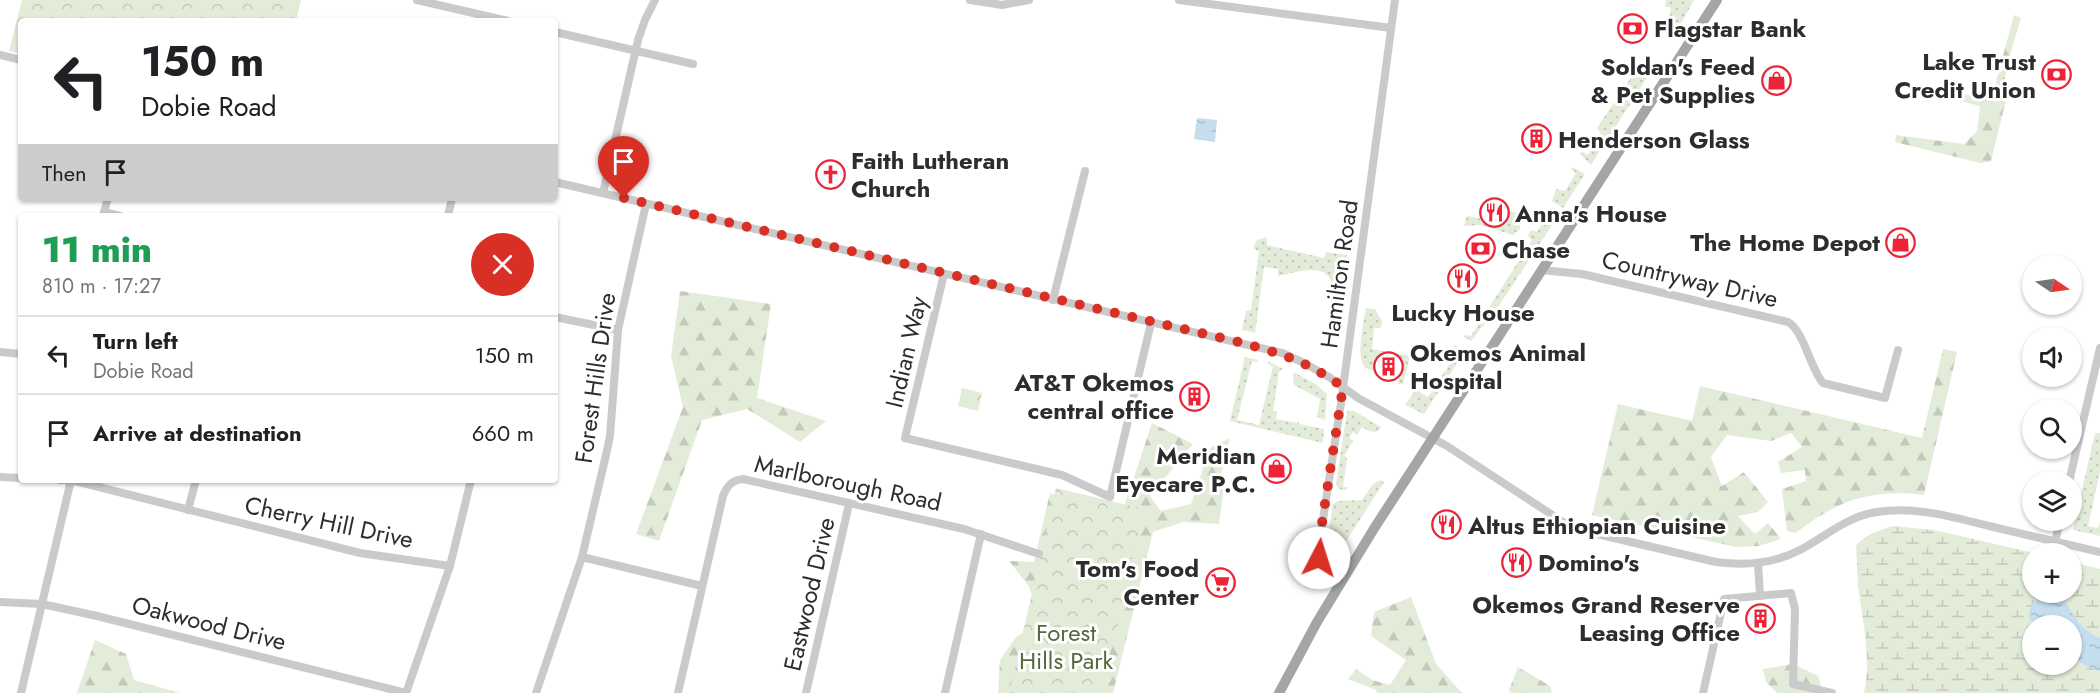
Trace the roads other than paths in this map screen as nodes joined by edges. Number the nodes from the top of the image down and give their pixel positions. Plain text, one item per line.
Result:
1 (417, 0) edge
2 (655, 0) edge
3 (970, 0) edge
4 (1029, 0) edge
5 (1179, 0) edge
6 (1395, 0) edge
7 (1717, 0) edge
8 (495, 18) edge
9 (1391, 28) junction
10 (558, 33) edge
11 (635, 51) junction
12 (0, 55) edge
13 (18, 59) edge
14 (693, 64) dead end
15 (1085, 171) dead end
16 (558, 183) edge
17 (603, 193) junction
18 (646, 204) junction
19 (1542, 270) junction
20 (944, 274) junction
21 (1053, 300) junction
22 (558, 318) edge
23 (1151, 323) junction
24 (618, 330) junction
25 (2100, 348) edge
26 (1898, 350) dead end
27 (0, 352) edge
28 (18, 354) edge
29 (1343, 387) junction
30 (1432, 438) junction
31 (2072, 471) edge
32 (0, 477) edge
33 (18, 478) edge
34 (70, 483) edge
35 (83, 483) edge
36 (195, 483) edge
37 (470, 483) edge
38 (849, 504) junction
39 (188, 510) junction
40 (2058, 531) edge
41 (981, 534) junction
42 (2055, 542) junction
43 (2100, 552) edge
44 (1039, 554) dead end
45 (582, 557) junction
46 (1758, 563) junction
47 (450, 566) junction
48 (1343, 577) junction
49 (702, 586) junction
50 (1760, 596) junction
51 (0, 602) edge
52 (42, 604) junction
53 (21, 693) edge
54 (406, 693) edge
55 (536, 693) edge
56 (678, 693) edge
57 (806, 693) edge
58 (945, 693) edge
59 (1279, 693) edge
60 (1703, 693) edge
61 (1832, 693) edge

1 - 8 street
2 - 11 street
3 - 4 street
5 - 9 street
6 - 9 street, Hamilton Road
7 - 19 main road
9 - 29 street, Hamilton Road
10 - 11 street
11 - 14 street
11 - 17 street
12 - 13 street
15 - 21 street
16 - 17 street
17 - 18 street
18 - 20 street
18 - 24 street, Forest Hills Drive
19 - 26 street, Countryway Drive
19 - 30 main road
20 - 21 street
20 - 23 street, Indian Way
21 - 23 street
22 - 24 street
23 - 29 street
24 - 45 street, Forest Hills Drive
25 - 31 street
27 - 28 street
29 - 30 street
29 - 48 street, Hamilton Road
30 - 46 street
30 - 48 main road
32 - 33 street
34 - 52 street
35 - 39 street, Cherry Hill Drive
36 - 39 street
37 - 47 street
38 - 41 street, Marlborough Road
38 - 49 street, Marlborough Road
38 - 57 street, Eastwood Drive
39 - 47 street, Cherry Hill Drive
40 - 42 street
41 - 44 street, Marlborough Road
41 - 58 street
42 - 43 street
42 - 46 street
45 - 49 street
45 - 55 street, Forest Hills Drive
46 - 50 street
47 - 54 street
48 - 59 main road
49 - 56 street
50 - 60 street
50 - 61 street
51 - 52 street, Oakwood Drive
52 - 53 street
52 - 54 street, Oakwood Drive

